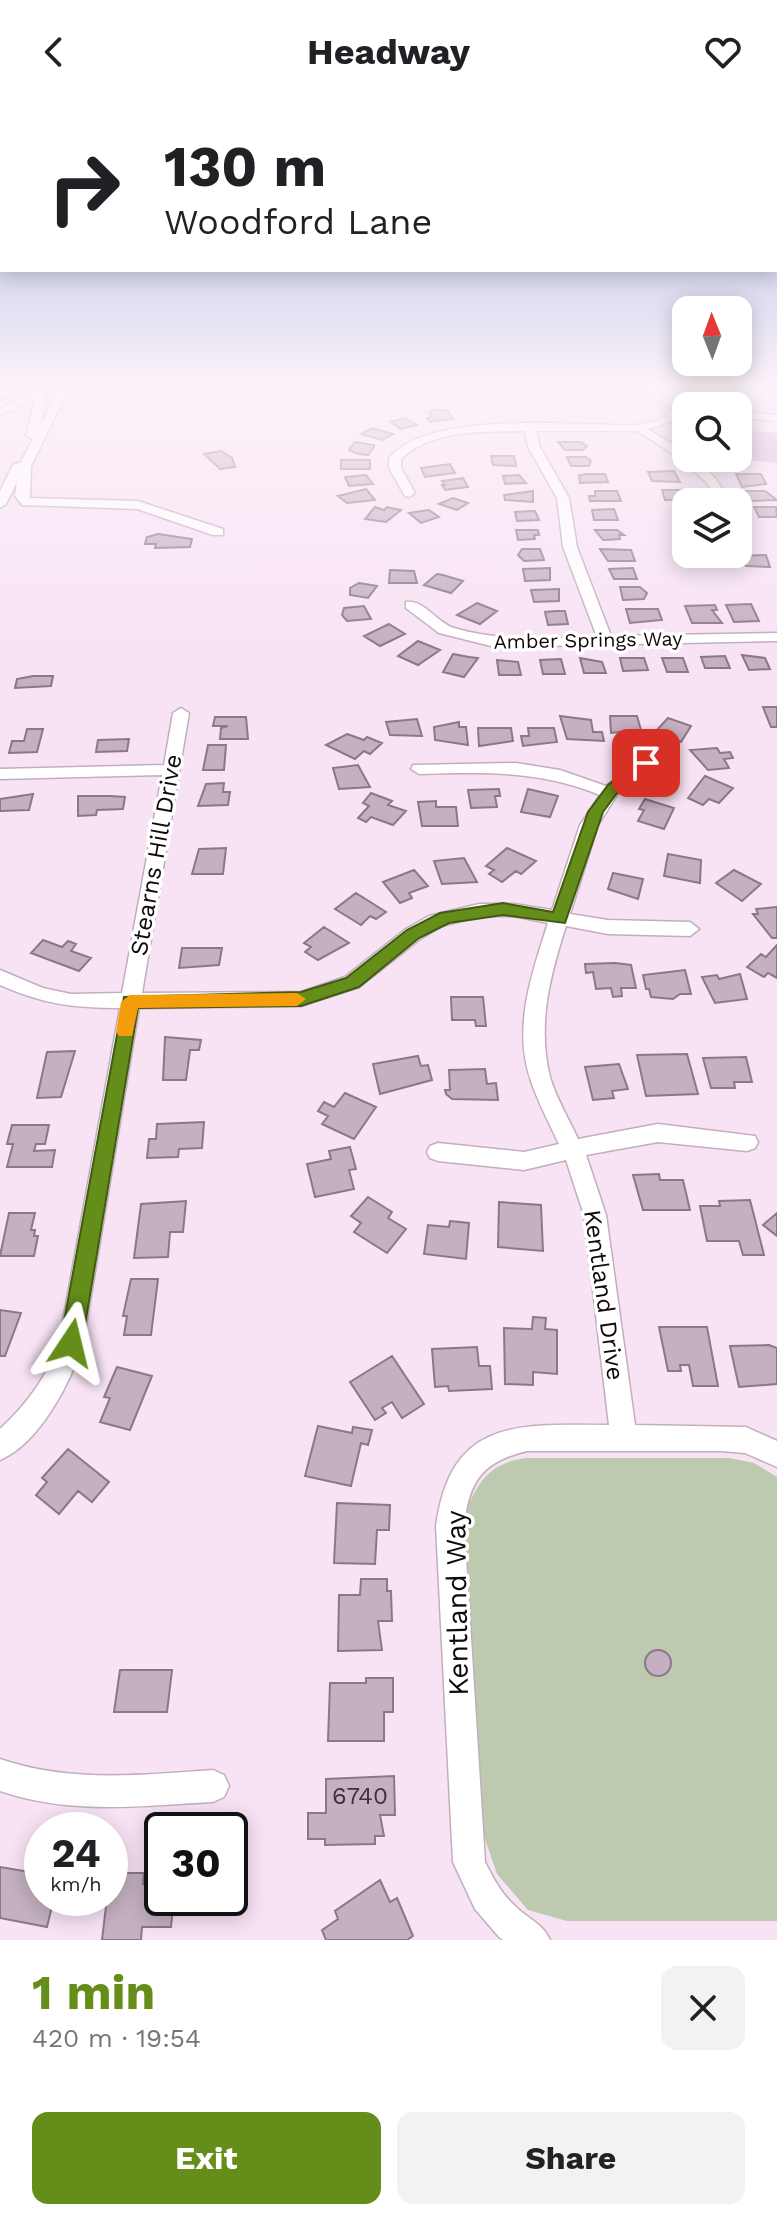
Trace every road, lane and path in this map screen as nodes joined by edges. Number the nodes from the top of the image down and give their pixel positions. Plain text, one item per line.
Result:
1 (15, 473) edge
2 (24, 473) edge
3 (400, 473) edge
4 (549, 473) edge
5 (703, 473) edge
6 (716, 488) edge
7 (409, 493) dead end
8 (0, 504) edge
9 (218, 532) dead end
10 (411, 605) dead end
11 (777, 637) edge
12 (606, 641) junction
13 (181, 713) dead end
14 (646, 763) dead end
15 (419, 769) dead end
16 (171, 770) junction
17 (0, 774) edge
18 (609, 793) junction
19 (559, 919) junction
20 (690, 929) dead end
21 (0, 977) edge
22 (130, 1002) junction
23 (747, 1142) dead end
24 (572, 1150) junction
25 (438, 1152) dead end
26 (624, 1438) junction
27 (0, 1447) edge
28 (777, 1454) edge
29 (0, 1775) edge
30 (213, 1786) dead end
31 (533, 1940) edge

1 - 8 street
2 - 9 street
3 - 7 street
4 - 12 street
5 - 6 street
10 - 12 street, Amber Springs Way
11 - 12 street, Amber Springs Way
13 - 16 street, Stearns Hill Drive
14 - 18 street, Kentland Drive
15 - 18 street
16 - 17 street
16 - 22 street, Stearns Hill Drive
18 - 19 street, Kentland Drive
19 - 20 street
19 - 22 street
19 - 24 street, Kentland Drive
21 - 22 street
22 - 27 street, Stearns Hill Drive
23 - 24 street
24 - 25 street
24 - 26 street, Kentland Drive
26 - 28 street, Kentland Way
26 - 31 street, Kentland Way
29 - 30 street

